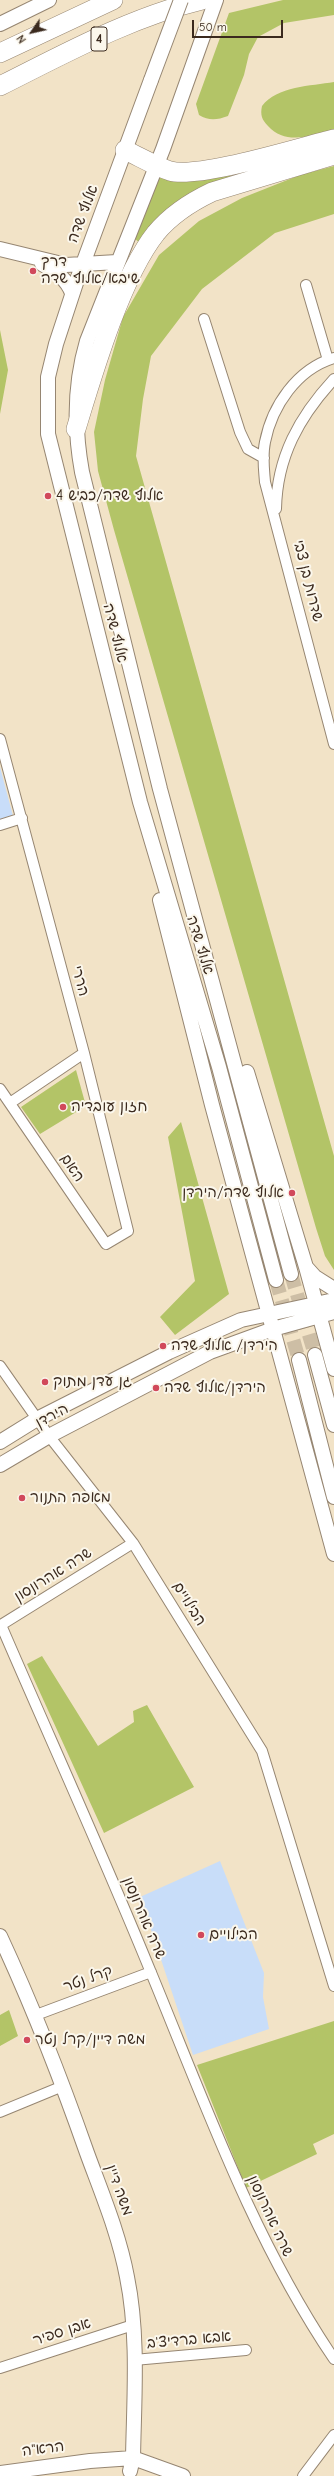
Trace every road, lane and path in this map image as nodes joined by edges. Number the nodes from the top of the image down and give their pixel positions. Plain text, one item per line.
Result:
1 (49, 0) edge
2 (113, 0) edge
3 (180, 0) edge
4 (202, 0) edge
5 (216, 0) edge
6 (0, 24) edge
7 (0, 53) edge
8 (0, 86) edge
9 (334, 139) edge
10 (126, 150) junction
11 (334, 155) edge
12 (157, 164) junction
13 (0, 249) edge
14 (31, 258) junction
15 (117, 262) junction
16 (82, 266) junction
17 (306, 285) dead end
18 (72, 293) junction
19 (204, 318) dead end
20 (331, 359) edge
21 (334, 379) edge
22 (76, 429) junction
23 (264, 458) junction
24 (276, 519) junction
25 (0, 740) edge
26 (334, 744) edge
27 (127, 749) junction
28 (160, 789) junction
29 (22, 818) junction
30 (0, 825) edge
31 (84, 1053) junction
32 (0, 1089) edge
33 (10, 1103) junction
34 (128, 1231) joint
35 (306, 1267) junction
36 (291, 1274) tunnel mouth
37 (276, 1280) tunnel mouth
38 (334, 1289) edge
39 (334, 1300) edge
40 (318, 1310) junction
41 (334, 1312) edge
42 (268, 1313) junction
43 (273, 1329) junction
44 (315, 1355) tunnel mouth
45 (299, 1360) tunnel mouth
46 (0, 1366) edge
47 (334, 1369) edge
48 (37, 1419) junction
49 (334, 1425) edge
50 (49, 1436) junction
51 (0, 1442) edge
52 (0, 1465) edge
53 (334, 1497) edge
54 (133, 1543) junction
55 (334, 1554) edge
56 (0, 1936) edge
57 (151, 1972) junction
58 (334, 1986) edge
59 (36, 2015) junction
60 (63, 2086) junction
61 (0, 2112) edge
62 (133, 2325) junction
63 (246, 2350) dead end
64 (334, 2359) edge
65 (134, 2360) junction
66 (0, 2368) edge
67 (334, 2435) edge
68 (132, 2465) junction
69 (0, 2473) edge
70 (183, 2476) edge
71 (303, 2476) edge

1 - 6 main road
2 - 7 highway, 4
3 - 10 main road, אלוף שדה, bridge
4 - 8 highway, 4
5 - 12 main road, אלוף שדה
9 - 12 highway
10 - 12 highway
10 - 16 main road, אלוף שדה
11 - 22 highway
12 - 15 main road, אלוף שדה
13 - 14 main road
14 - 16 main road
14 - 18 main road
15 - 16 main road
15 - 22 main road, אלוף שדה
16 - 18 main road, אלוף שדה
17 - 20 street
18 - 27 main road, אלוף שדה
19 - 23 street
20 - 23 street, שדרות בן צבי
21 - 24 street
22 - 28 main road, אלוף שדה
23 - 24 street, שדרות בן צבי
24 - 26 street, שדרות בן צבי
25 - 29 street, הררי
27 - 37 main road, אלוף שדה
27 - 42 main road
28 - 35 main road
28 - 36 main road, אלוף שדה
29 - 30 street
29 - 31 street, הררי
31 - 33 street
31 - 34 street, הררי
32 - 33 street, האם
33 - 34 street, האם
35 - 38 main road
35 - 40 main road
39 - 40 main road
40 - 41 main road
40 - 42 main road, הירדן
40 - 43 main road, הירדן
40 - 47 main road
42 - 43 main road
42 - 48 main road, הירדן
43 - 50 main road, הירדן
43 - 55 main road
44 - 49 main road
45 - 53 main road
46 - 48 street, הבילויים
48 - 50 street, הבילויים
48 - 51 main road, הירדן
50 - 52 main road, הירדן
50 - 54 street, הבילויים
54 - 57 street, שרה אהרונסון
54 - 58 street, הבילויים
56 - 59 main road, משה דיין
57 - 59 street, קרל נטר
57 - 64 street, שרה אהרונסון
59 - 60 main road, משה דיין
60 - 61 street
60 - 62 main road, משה דיין
62 - 65 main road, משה דיין
62 - 66 street, אבן ספיר
63 - 65 street, אבא ברדיצ'ב
65 - 68 main road, משה דיין
67 - 71 street
68 - 69 main road, הרא"ה
68 - 70 main road, הרא"ה

